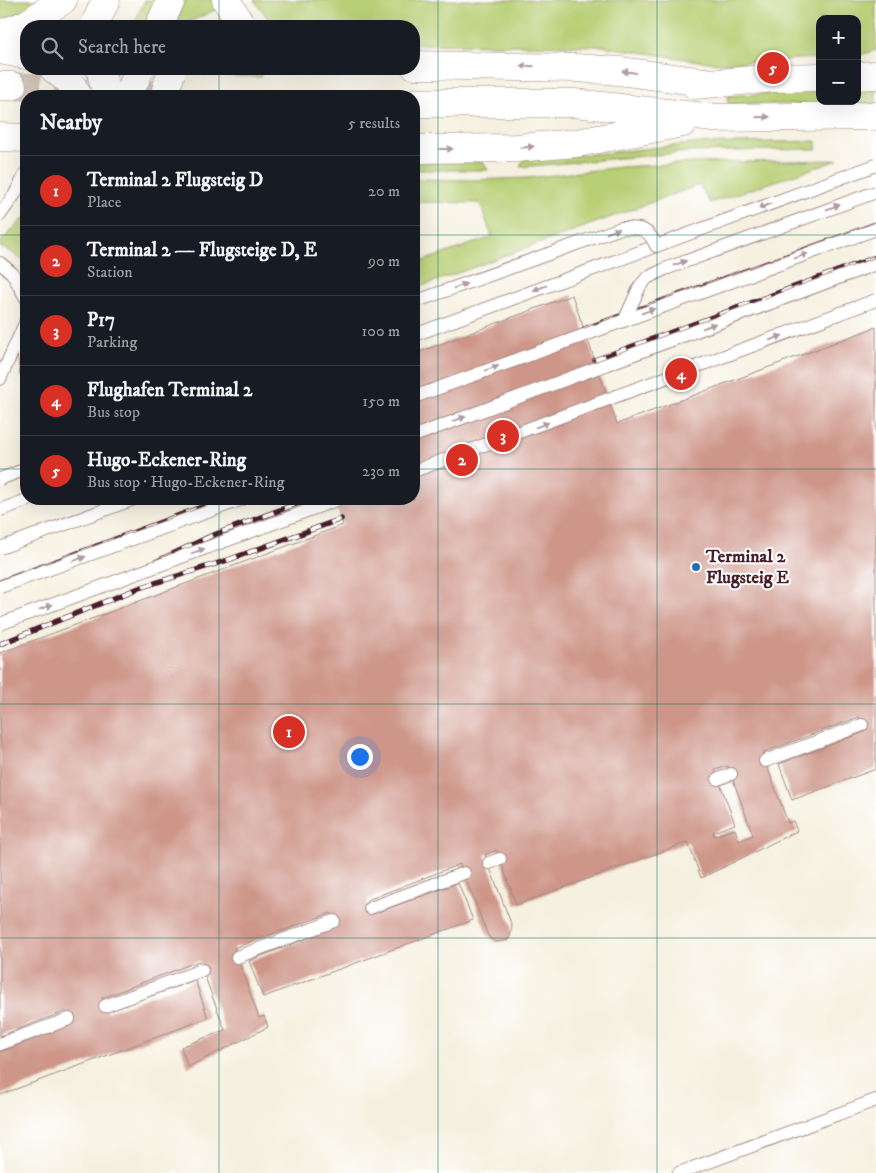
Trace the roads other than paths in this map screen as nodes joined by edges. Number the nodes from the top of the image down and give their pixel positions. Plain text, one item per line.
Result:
1 (63, 0) edge
2 (106, 0) edge
3 (171, 0) edge
4 (226, 0) edge
5 (33, 20) edge
6 (97, 20) edge
7 (162, 20) edge
8 (238, 20) edge
9 (20, 27) edge
10 (0, 34) edge
11 (0, 50) edge
12 (20, 54) edge
13 (420, 65) edge
14 (102, 75) edge
15 (137, 75) edge
16 (816, 77) edge
17 (712, 83) junction
18 (105, 90) edge
19 (131, 90) edge
20 (420, 103) edge
21 (574, 103) junction
22 (876, 116) edge
23 (714, 118) junction
24 (0, 137) edge
25 (20, 138) edge
26 (420, 149) edge
27 (876, 165) edge
28 (20, 184) edge
29 (876, 192) edge
30 (0, 215) edge
31 (876, 229) edge
32 (656, 246) junction
33 (0, 263) edge
34 (876, 264) edge
35 (20, 287) edge
36 (420, 300) edge
37 (876, 300) edge
38 (625, 319) junction
39 (420, 333) edge
40 (20, 335) edge
41 (0, 379) edge
42 (420, 395) edge
43 (420, 434) edge
44 (420, 469) edge
45 (20, 471) edge
46 (0, 479) edge
47 (20, 503) edge
48 (118, 505) edge
49 (226, 505) edge
50 (323, 505) edge
51 (0, 510) edge
52 (0, 548) edge
53 (0, 587) edge
54 (0, 624) edge
55 (862, 725) dead end
56 (765, 761) dead end
57 (731, 774) dead end
58 (718, 779) dead end
59 (464, 873) dead end
60 (370, 908) dead end
61 (334, 921) dead end
62 (237, 957) dead end
63 (202, 970) dead end
64 (105, 1006) dead end
65 (69, 1019) dead end
66 (0, 1044) edge
67 (876, 1100) edge
68 (679, 1173) edge

1 - 5 street
2 - 6 street
3 - 7 street
4 - 8 street
9 - 10 street
11 - 12 street
17 -> 13 street
14 - 18 street, bridge
15 - 19 street, bridge
16 - 17 street
17 - 21 street
20 - 21 street
21 - 23 street
23 -> 22 street
26 -> 23 street
24 - 25 street
27 -> 32 lane, bridge
28 - 30 lane
38 -> 29 lane, bridge
38 -> 31 lane, bridge
36 -> 32 lane, bridge
32 -> 39 lane
33 - 35 lane
43 -> 34 lane, bridge
44 -> 37 lane, bridge
42 -> 38 lane, bridge
40 - 41 lane
45 - 46 lane, bridge
47 - 51 lane, bridge
48 - 52 lane, bridge
53 -> 49 lane, bridge
54 -> 50 lane, bridge
55 - 56 lane
57 - 58 lane
59 - 60 lane
61 - 62 lane
63 - 64 lane
65 - 66 lane
67 - 68 lane

